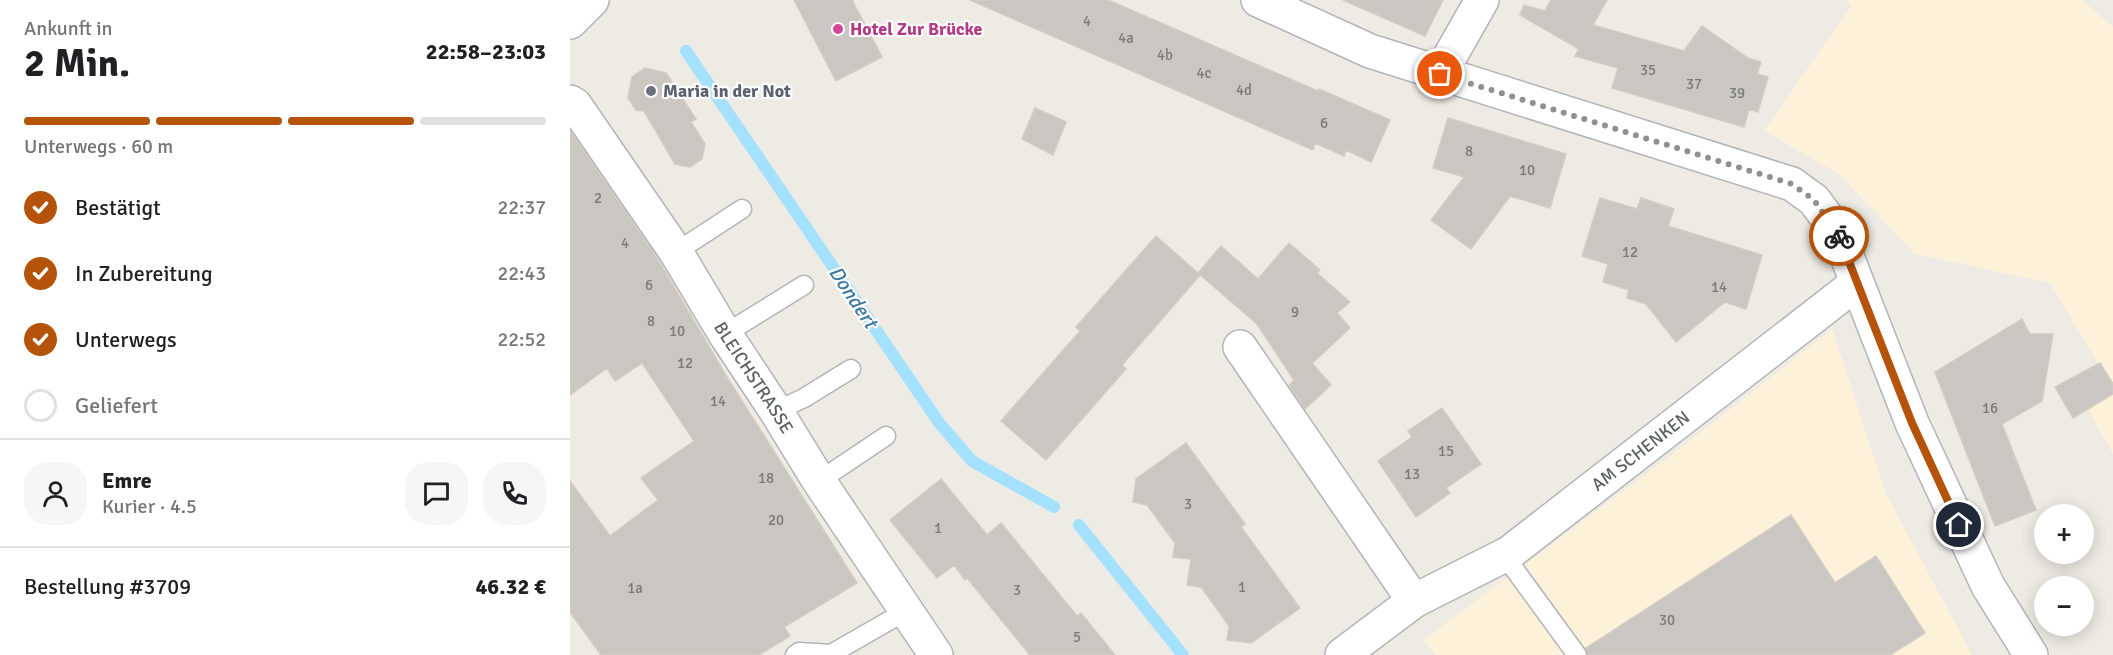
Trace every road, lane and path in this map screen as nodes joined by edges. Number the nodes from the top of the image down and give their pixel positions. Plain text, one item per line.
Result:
1 (592, 0) edge
2 (1258, 0) edge
3 (1482, 0) edge
4 (570, 22) edge
5 (1440, 74) junction
6 (570, 102) edge
7 (742, 209) dead end
8 (676, 252) junction
9 (1857, 283) junction
10 (804, 285) dead end
11 (725, 334) junction
12 (1240, 346) dead end
13 (851, 369) dead end
14 (776, 411) junction
15 (886, 436) dead end
16 (819, 482) junction
17 (1504, 555) junction
18 (1414, 601) junction
19 (906, 611) junction
20 (795, 655) edge
21 (936, 655) edge
22 (1342, 655) edge
23 (1576, 655) edge
24 (2031, 655) edge

1 - 4 street
2 - 5 street
3 - 5 street
5 - 9 street
6 - 8 street, BLEICHSTRASSE
7 - 8 lane
8 - 11 street, BLEICHSTRASSE
9 - 17 street, AM SCHENKEN
9 - 24 street
10 - 11 lane
11 - 14 street, BLEICHSTRASSE
12 - 18 street
13 - 14 lane
14 - 16 street, BLEICHSTRASSE
15 - 16 lane
16 - 19 street, BLEICHSTRASSE
17 - 18 street, AM SCHENKEN
17 - 23 lane
18 - 22 street, AM SCHENKEN
19 - 20 lane
19 - 21 street, BLEICHSTRASSE

